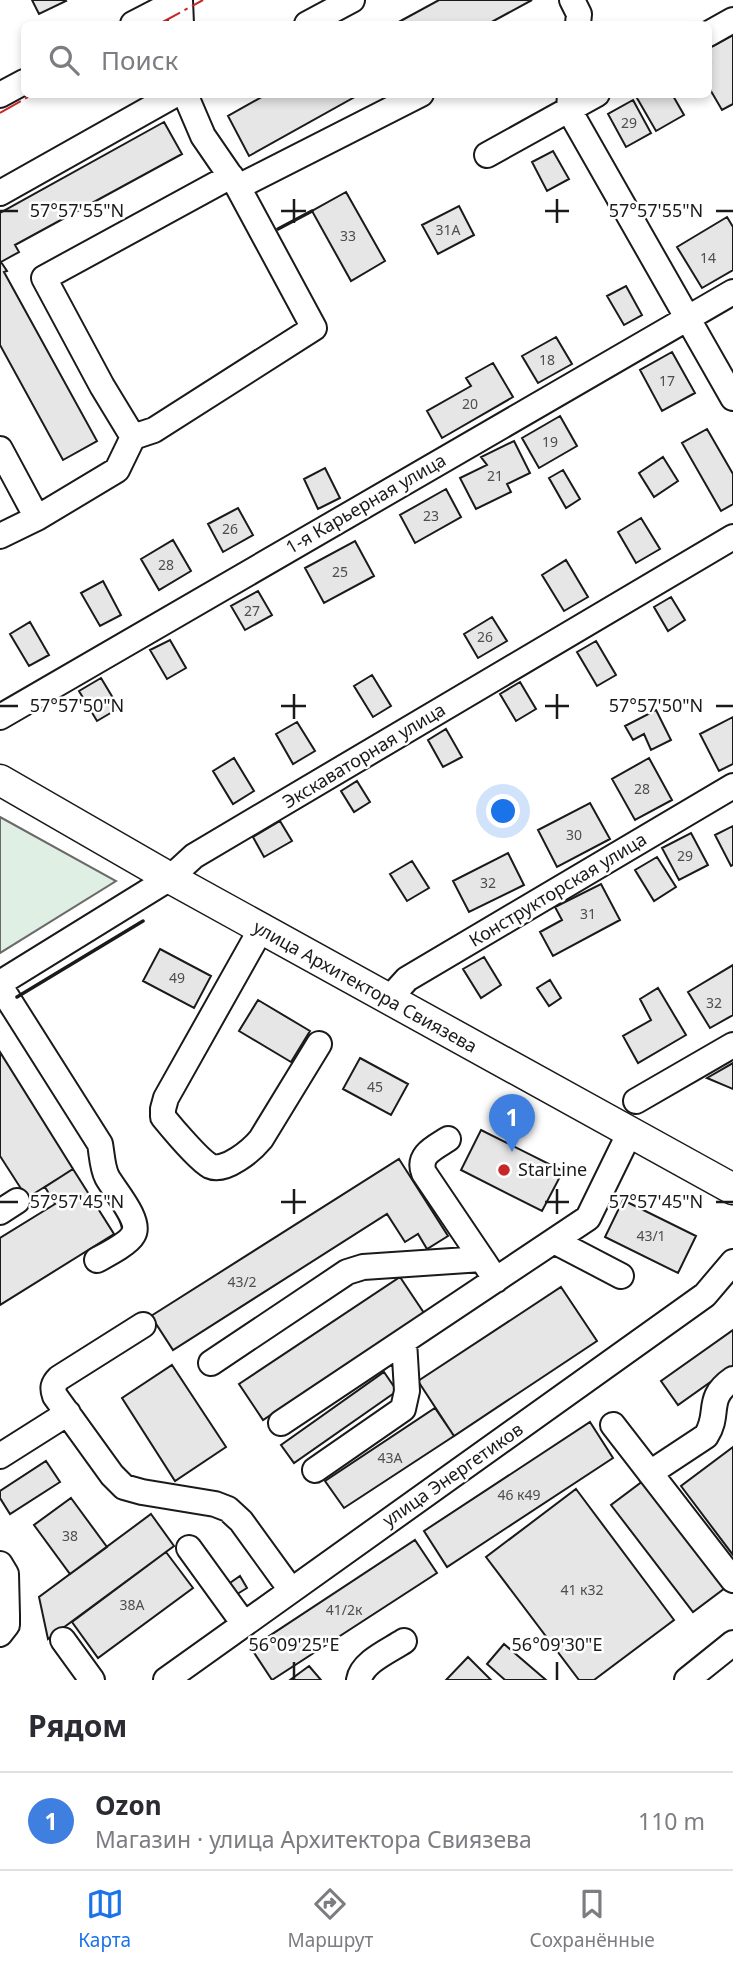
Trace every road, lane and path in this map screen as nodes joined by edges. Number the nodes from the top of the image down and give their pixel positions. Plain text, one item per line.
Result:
1 (180, 0) edge
2 (352, 0) edge
3 (733, 20) edge
4 (139, 21) edge
5 (181, 21) edge
6 (313, 21) edge
7 (712, 32) edge
8 (21, 84) edge
9 (0, 95) edge
10 (169, 98) edge
11 (188, 98) edge
12 (412, 98) edge
13 (570, 102) edge
14 (487, 155) dead end
15 (234, 182) junction
16 (0, 193) edge
17 (733, 292) edge
18 (688, 318) junction
19 (733, 398) edge
20 (132, 437) junction
21 (0, 449) edge
22 (37, 518) junction
23 (0, 536) edge
24 (733, 537) edge
25 (0, 717) edge
26 (0, 780) edge
27 (733, 786) edge
28 (170, 878) junction
29 (261, 929) junction
30 (0, 984) edge
31 (388, 1000) junction
32 (319, 1044) dead end
33 (733, 1045) edge
34 (636, 1101) dead end
35 (630, 1132) junction
36 (448, 1139) dead end
37 (733, 1189) edge
38 (554, 1241) junction
39 (482, 1259) junction
40 (97, 1261) dead end
41 (733, 1262) edge
42 (621, 1276) dead end
43 (496, 1280) junction
44 (143, 1325) dead end
45 (404, 1341) junction
46 (211, 1363) dead end
47 (733, 1379) edge
48 (68, 1413) junction
49 (281, 1423) dead end
50 (613, 1424) dead end
51 (0, 1456) edge
52 (314, 1470) dead end
53 (650, 1473) junction
54 (189, 1548) dead end
55 (0, 1564) edge
56 (733, 1580) edge
57 (291, 1590) junction
58 (244, 1624) junction
59 (0, 1634) edge
60 (63, 1640) dead end
61 (404, 1641) dead end
62 (733, 1643) edge
63 (92, 1680) edge
64 (166, 1680) edge
65 (359, 1680) edge
66 (687, 1680) edge

1 - 4 street
1 - 5 street
2 - 6 street
3 - 7 street
8 - 9 street
10 - 16 street
11 - 15 street
12 - 15 street
13 - 14 street
13 - 18 street
15 - 20 street
15 - 20 street
17 - 18 street, 1-я Карьерная улица
18 - 19 street
18 - 25 street, 1-я Карьерная улица
20 - 22 street
21 - 22 street
22 - 23 street
24 - 28 street, Экскаваторная улица
26 - 28 main road, улица Архитектора Свиязева
27 - 31 street, Конструкторская улица
28 - 29 main road, улица Архитектора Свиязева
28 - 30 street, Экскаваторная улица
29 - 31 main road, улица Архитектора Свиязева
29 - 32 street
30 - 40 street
31 - 35 main road, улица Архитектора Свиязева
33 - 34 street
35 - 37 main road, улица Архитектора Свиязева
35 - 38 street
36 - 39 street
38 - 42 street
38 - 43 street
39 - 43 street
39 - 46 street
41 - 57 street, улица Энергетиков
43 - 45 street
44 - 48 street
45 - 49 street
45 - 52 street
47 - 53 street
48 - 51 street
48 - 57 street
50 - 53 street
53 - 56 street
54 - 58 street
55 - 59 street
57 - 58 street, улица Энергетиков
58 - 64 street, улица Энергетиков
60 - 63 street
61 - 65 street
62 - 66 street

